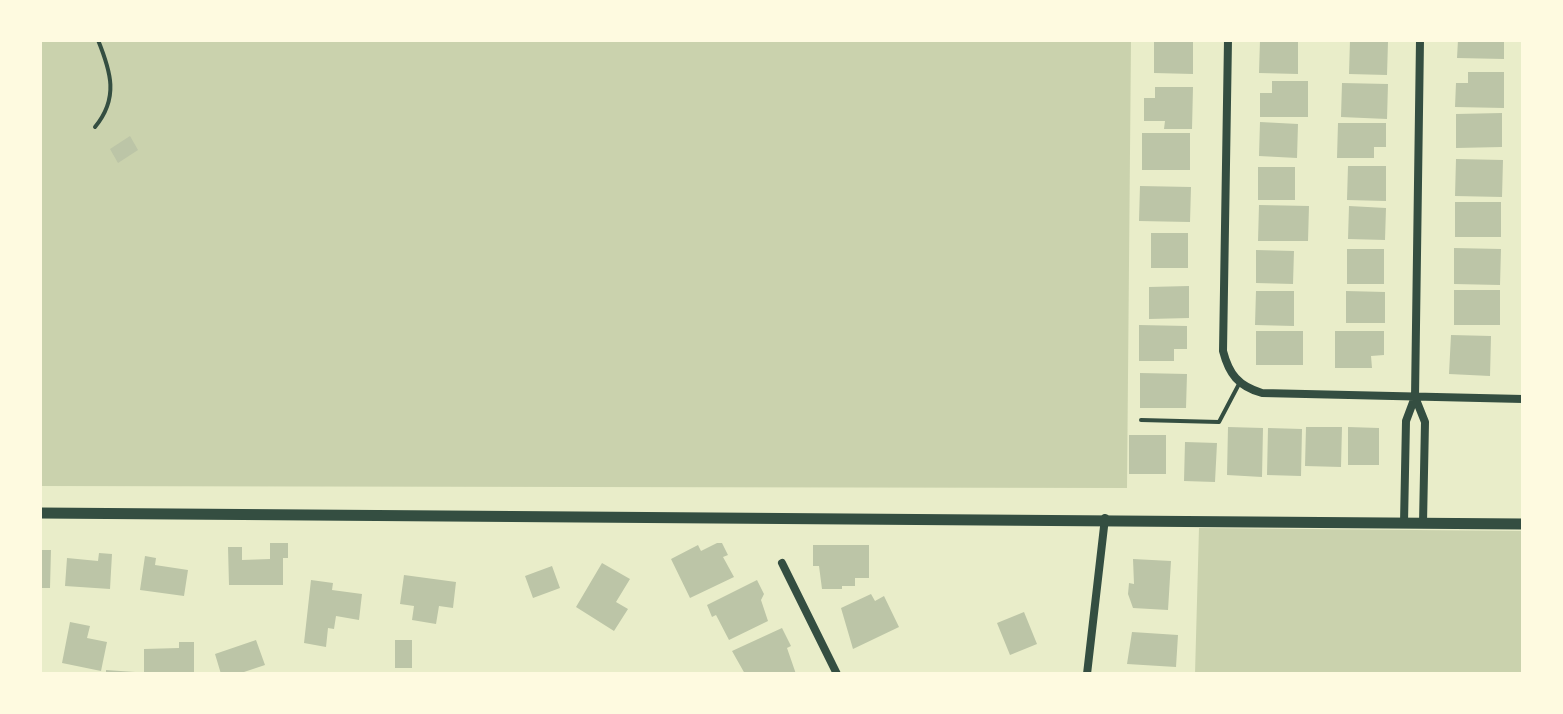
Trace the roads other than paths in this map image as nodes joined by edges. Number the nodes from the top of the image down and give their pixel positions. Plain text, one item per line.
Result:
1 (98, 40) edge
2 (1228, 40) edge
3 (1420, 40) edge
4 (95, 127) dead end
5 (1239, 383) junction
6 (1415, 397) junction
7 (1523, 399) edge
8 (1141, 420) dead end
9 (40, 513) edge
10 (1105, 518) junction
11 (1404, 523) junction
12 (1423, 523) junction
13 (1523, 524) edge
14 (782, 563) dead end
15 (837, 674) edge
16 (1087, 674) edge

1 - 4 lane
2 - 5 street
3 - 6 street
5 - 6 street
5 - 8 lane
6 - 7 street
6 - 11 street
6 - 12 street
9 - 10 street
10 - 11 street
10 - 16 street
11 - 12 street
12 - 13 street
14 - 15 street

